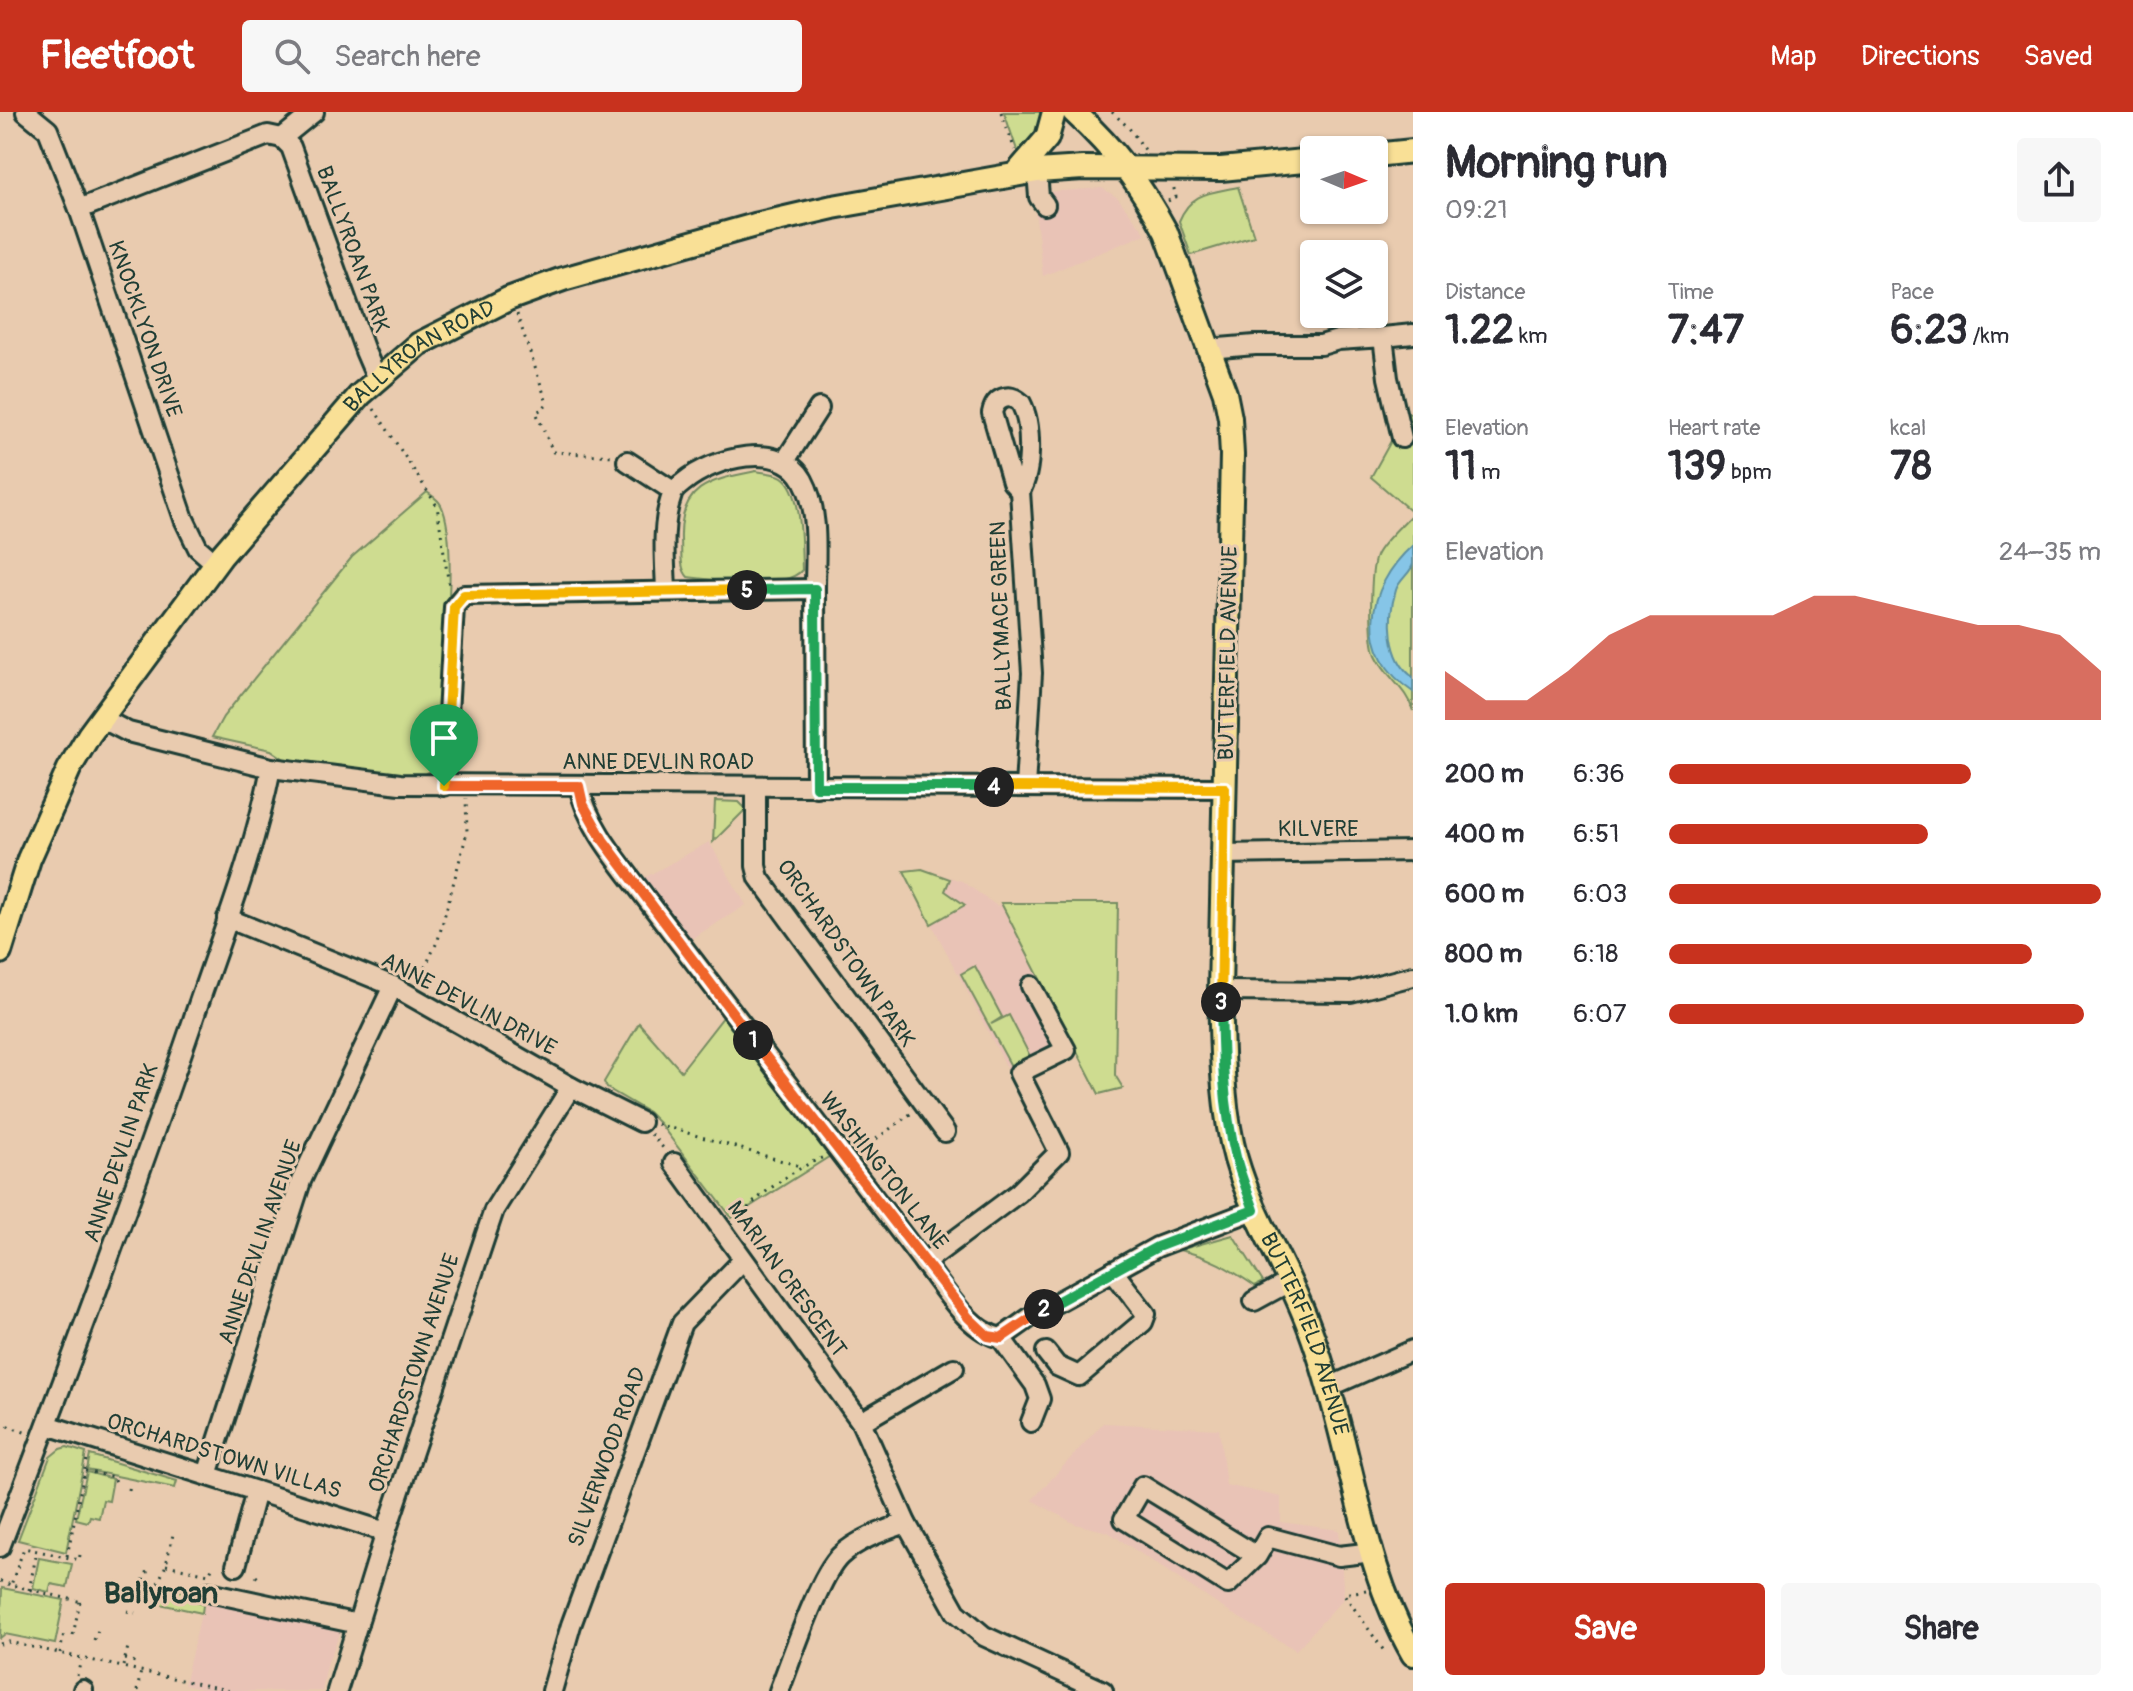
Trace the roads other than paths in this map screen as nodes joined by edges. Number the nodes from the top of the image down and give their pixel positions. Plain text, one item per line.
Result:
1 (26, 112) edge
2 (314, 112) edge
3 (1054, 112) edge
4 (1074, 112) edge
5 (282, 138) junction
6 (1413, 151) edge
7 (1388, 154) edge
8 (1300, 161) edge
9 (1129, 169) junction
10 (1027, 172) junction
11 (1045, 205) dead end
12 (79, 209) junction
13 (1413, 334) edge
14 (1383, 337) junction
15 (1208, 349) junction
16 (377, 379) junction
17 (819, 408) dead end
18 (1402, 438) dead end
19 (620, 458) road end
20 (785, 461) junction
21 (673, 491) junction
22 (1020, 491) dead end
23 (215, 563) junction
24 (815, 589) junction
25 (666, 591) junction
26 (101, 718) junction
27 (271, 768) junction
28 (444, 786) junction
29 (579, 786) junction
30 (756, 787) junction
31 (816, 787) junction
32 (1025, 787) junction
33 (1225, 788) junction
34 (1413, 851) edge
35 (1223, 854) junction
36 (227, 918) junction
37 (0, 952) edge
38 (1413, 976) edge
39 (393, 986) junction
40 (1031, 986) dead end
41 (1220, 991) junction
42 (571, 1087) junction
43 (648, 1125) road end
44 (945, 1132) dead end
45 (669, 1156) road end
46 (1254, 1210) junction
47 (743, 1260) junction
48 (924, 1263) junction
49 (1113, 1271) junction
50 (1289, 1282) junction
51 (1254, 1301) dead end
52 (1001, 1338) junction
53 (1413, 1350) edge
54 (1046, 1352) dead end
55 (954, 1368) dead end
56 (1329, 1387) junction
57 (861, 1422) junction
58 (1031, 1422) dead end
59 (47, 1425) junction
60 (207, 1475) junction
61 (256, 1491) junction
62 (906, 1523) junction
63 (386, 1532) junction
64 (0, 1547) edge
65 (1373, 1552) junction
66 (1257, 1556) junction
67 (236, 1566) dead end
68 (209, 1592) dead end
69 (358, 1624) junction
70 (1413, 1654) edge
71 (337, 1691) edge
72 (552, 1691) edge
73 (779, 1691) edge
74 (1103, 1691) edge

1 - 12 street, KNOCKLYON DRIVE
2 - 5 street
3 - 10 main road
4 - 9 main road, BUTTERFIELD AVENUE
5 - 12 street
5 - 16 street, BALLYROAN PARK
6 - 7 main road
8 - 9 main road, BALLYROAN ROAD
9 - 10 main road, BALLYROAN ROAD
9 - 15 main road, BUTTERFIELD AVENUE
10 - 11 street
10 - 16 main road, BALLYROAN ROAD
12 - 23 street, KNOCKLYON DRIVE
13 - 14 street
14 - 15 street
14 - 18 street
15 - 33 main road, BUTTERFIELD AVENUE
16 - 23 main road, BALLYROAN ROAD
17 - 20 street
19 - 21 street
20 - 21 street
20 - 24 street
21 - 25 street
22 - 32 street, BALLYMACE GREEN
23 - 26 main road, BALLYROAN ROAD
24 - 25 street
24 - 31 street
25 - 28 street
26 - 27 street, ANNE DEVLIN ROAD
26 - 37 main road, BALLYROAN ROAD
27 - 28 street, ANNE DEVLIN ROAD
27 - 36 street, ANNE DEVLIN PARK
28 - 29 street, ANNE DEVLIN ROAD
29 - 30 street, ANNE DEVLIN ROAD
29 - 48 street, WASHINGTON LANE
30 - 31 street, ANNE DEVLIN ROAD
30 - 44 street, ORCHARDSTOWN PARK
31 - 32 street, ANNE DEVLIN ROAD
32 - 33 street, ANNE DEVLIN ROAD
33 - 35 main road, BUTTERFIELD AVENUE
34 - 35 street, KILVERE
35 - 41 main road, BUTTERFIELD AVENUE
36 - 39 street, ANNE DEVLIN DRIVE
36 - 59 street, ANNE DEVLIN PARK
38 - 41 street
39 - 42 street, ANNE DEVLIN DRIVE
39 - 60 street, ANNE DEVLIN AVENUE
40 - 48 street
41 - 46 main road, BUTTERFIELD AVENUE
42 - 43 street, ANNE DEVLIN DRIVE
42 - 63 street, ORCHARDSTOWN AVENUE
45 - 47 street, MARIAN CRESCENT
46 - 49 street
46 - 50 main road, BUTTERFIELD AVENUE
47 - 57 street, MARIAN CRESCENT
47 - 72 street, SILVERWOOD ROAD
48 - 52 street, WASHINGTON LANE
49 - 52 street
49 - 54 street
50 - 51 street
50 - 56 main road, BUTTERFIELD AVENUE
52 - 58 street
53 - 56 street
55 - 57 street
56 - 65 main road, BUTTERFIELD AVENUE
57 - 62 street, MARIAN CRESCENT
59 - 60 street, ORCHARDSTOWN VILLAS
59 - 64 street, ANNE DEVLIN PARK
60 - 61 street, ORCHARDSTOWN VILLAS
61 - 63 street, ORCHARDSTOWN VILLAS
61 - 67 street
62 - 73 street
62 - 74 street, MARIAN CRESCENT
63 - 69 street, ORCHARDSTOWN AVENUE
65 - 66 street
65 - 70 main road, BUTTERFIELD AVENUE
66 - 66 street
68 - 69 street
69 - 71 street, ORCHARDSTOWN AVENUE

